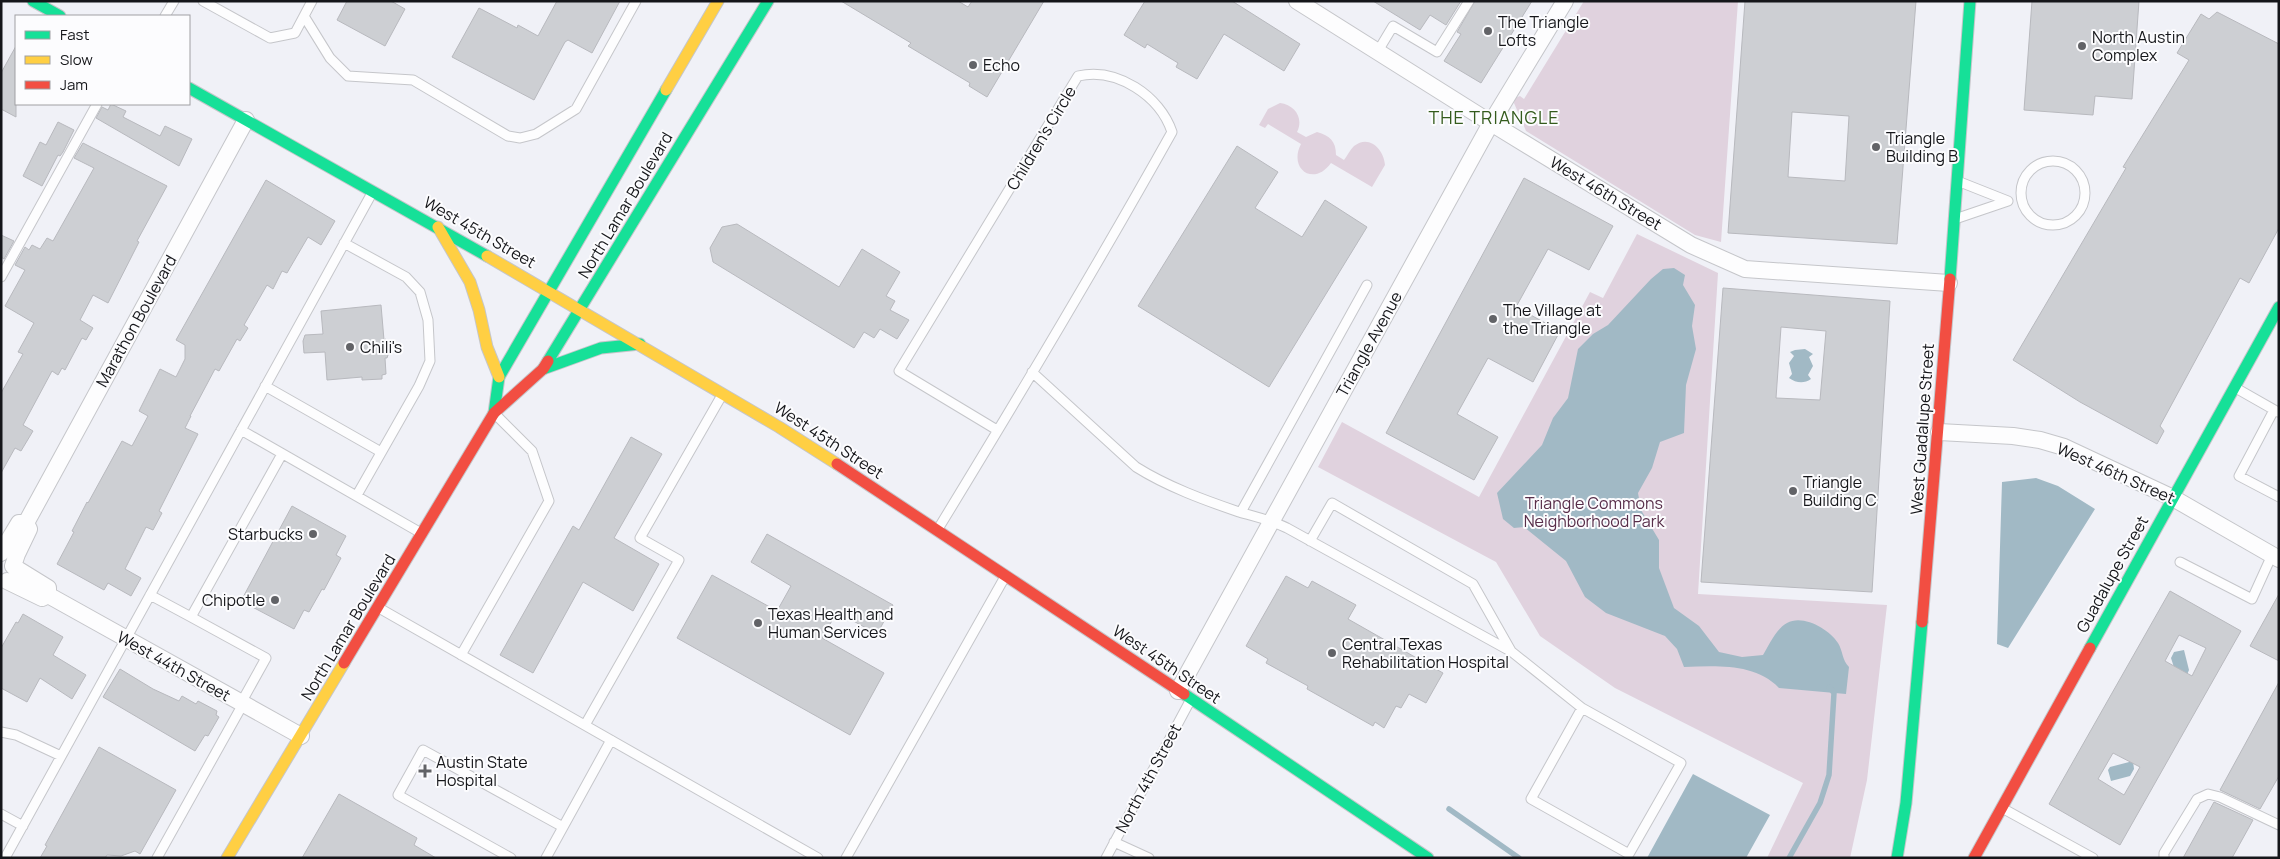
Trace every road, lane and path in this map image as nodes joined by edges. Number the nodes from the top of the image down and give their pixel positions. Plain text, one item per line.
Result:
1 (33, 1) edge
2 (174, 1) edge
3 (203, 1) edge
4 (312, 1) edge
5 (636, 1) edge
6 (718, 1) edge
7 (768, 1) edge
8 (1297, 1) edge
9 (1469, 1) edge
10 (1565, 1) edge
11 (1970, 1) edge
12 (58, 15) edge
13 (166, 15) edge
14 (304, 16) junction
15 (1378, 51) junction
16 (190, 89) edge
17 (96, 105) edge
18 (246, 120) junction
19 (1491, 123) junction
20 (1956, 180) junction
21 (374, 190) junction
22 (2008, 202) junction
23 (2021, 202) junction
24 (1953, 219) junction
25 (438, 227) junction
26 (344, 243) junction
27 (1, 277) edge
28 (1949, 283) junction
29 (1367, 286) dead end
30 (548, 291) junction
31 (2279, 307) edge
32 (581, 310) junction
33 (640, 344) junction
34 (543, 368) junction
35 (1032, 372) junction
36 (499, 377) junction
37 (265, 386) junction
38 (2234, 387) junction
39 (724, 393) junction
40 (2276, 411) edge
41 (494, 413) junction
42 (241, 430) junction
43 (998, 430) junction
44 (1939, 432) junction
45 (381, 452) junction
46 (282, 454) junction
47 (357, 495) junction
48 (2279, 497) edge
49 (2173, 498) junction
50 (1241, 512) junction
51 (1272, 520) junction
52 (938, 530) junction
53 (422, 534) junction
54 (1310, 541) junction
55 (2275, 557) edge
56 (2180, 562) dead end
57 (5, 571) edge
58 (1006, 575) junction
59 (150, 595) junction
60 (379, 608) junction
61 (191, 617) junction
62 (126, 638) junction
63 (1512, 652) junction
64 (461, 655) junction
65 (1185, 695) junction
66 (242, 703) junction
67 (1582, 708) junction
68 (585, 725) junction
69 (1, 732) edge
70 (301, 736) junction
71 (611, 740) junction
72 (61, 756) junction
73 (2002, 808) junction
74 (1, 814) edge
75 (2279, 825) edge
76 (23, 826) junction
77 (563, 827) junction
78 (1114, 842) junction
79 (1628, 856) edge
80 (5, 858) edge
81 (157, 858) edge
82 (227, 858) edge
83 (511, 858) edge
84 (546, 858) edge
85 (818, 858) edge
86 (846, 858) edge
87 (1106, 858) edge
88 (1149, 858) edge
89 (1428, 858) edge
90 (1897, 858) edge
91 (1974, 858) edge
92 (2093, 858) edge
93 (2164, 858) edge

1 - 12 main road
2 - 13 lane
3 - 14 lane
4 - 14 lane
5 - 14 lane
6 - 30 main road, North Lamar Boulevard
7 - 32 main road, North Lamar Boulevard
8 - 15 street, West 46th Street
9 - 15 lane
10 - 19 street, Triangle Avenue
11 - 20 main road, West Guadalupe Street
15 - 19 street, West 46th Street
16 - 18 main road, West 45th Street
17 - 27 lane
18 - 21 main road, West 45th Street
18 - 57 street, Marathon Boulevard
19 - 28 street, West 46th Street
19 - 51 street, Triangle Avenue
20 - 22 lane
20 - 24 main road, West Guadalupe Street
21 - 25 main road, West 45th Street
21 - 26 lane
22 - 23 lane
22 - 24 lane
23 - 23 lane
24 - 28 main road, West Guadalupe Street
25 - 30 main road, West 45th Street
25 - 36 main road
26 - 37 lane
26 - 45 lane
28 - 44 main road, West Guadalupe Street
29 - 50 lane
30 - 32 main road, West 45th Street
30 - 36 main road, North Lamar Boulevard
31 - 38 main road, Guadalupe Street
32 - 33 main road, West 45th Street
32 - 34 main road, North Lamar Boulevard
33 - 34 main road
33 - 39 main road, West 45th Street
34 - 41 main road, North Lamar Boulevard
35 - 43 lane, Children's Circle
35 - 43 lane, Children's Circle
35 - 50 lane
36 - 41 main road, North Lamar Boulevard
37 - 42 lane
37 - 45 lane
38 - 40 lane
38 - 49 main road, Guadalupe Street
39 - 52 main road, West 45th Street
39 - 68 lane
40 - 48 lane
41 - 53 main road, North Lamar Boulevard
41 - 64 lane
42 - 46 lane
42 - 59 lane
43 - 52 lane, Children's Circle
44 - 49 street, West 46th Street
44 - 90 main road, West Guadalupe Street
45 - 47 lane
46 - 47 lane
46 - 61 lane
47 - 53 lane
49 - 55 street, West 46th Street
49 - 73 main road, Guadalupe Street
50 - 51 lane
51 - 54 lane
51 - 65 street, Triangle Avenue
52 - 58 main road, West 45th Street
53 - 60 main road, North Lamar Boulevard
54 - 63 lane
54 - 63 lane
55 - 56 lane
57 - 62 street, West 44th Street
58 - 65 main road, West 45th Street
58 - 86 lane
59 - 61 lane
59 - 62 lane
60 - 64 lane
60 - 70 main road, North Lamar Boulevard
61 - 66 lane
62 - 66 street, West 44th Street
62 - 72 lane
63 - 67 lane
64 - 68 lane
65 - 78 lane, North 4th Street
65 - 89 main road, West 45th Street
66 - 70 street, West 44th Street
66 - 81 lane
67 - 79 lane
67 - 79 lane
68 - 71 lane
69 - 72 lane
70 - 82 main road, North Lamar Boulevard
71 - 77 lane
71 - 85 lane
72 - 76 lane
73 - 91 main road, Guadalupe Street
73 - 92 lane
74 - 76 lane
75 - 93 lane
76 - 80 lane
77 - 83 lane
77 - 84 lane
78 - 87 lane, North 4th Street
78 - 88 lane

